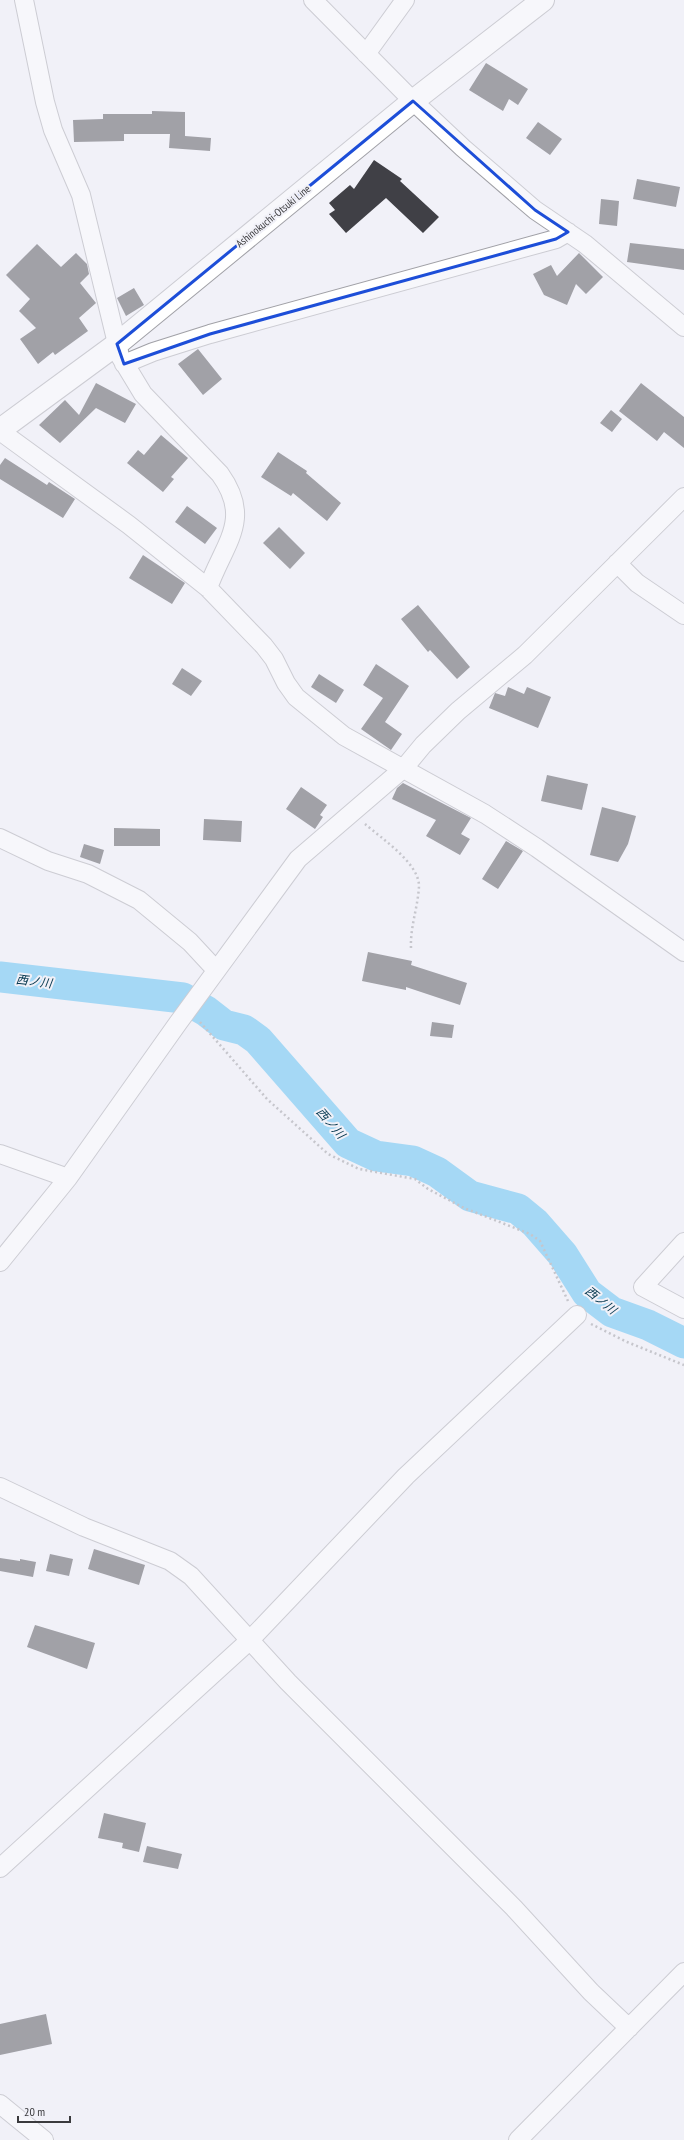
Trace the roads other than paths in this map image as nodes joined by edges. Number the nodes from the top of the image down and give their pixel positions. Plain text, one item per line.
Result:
1 (24, 0) edge
2 (312, 0) edge
3 (405, 0) edge
4 (543, 0) edge
5 (366, 54) junction
6 (413, 101) junction
7 (568, 232) junction
8 (684, 327) edge
9 (121, 354) junction
10 (0, 430) edge
11 (684, 497) edge
12 (617, 563) junction
13 (208, 588) junction
14 (684, 615) edge
15 (404, 768) junction
16 (0, 838) edge
17 (684, 952) edge
18 (216, 970) junction
19 (0, 1154) edge
20 (68, 1178) junction
21 (684, 1242) edge
22 (0, 1262) edge
23 (684, 1309) edge
24 (577, 1315) road end
25 (0, 1487) edge
26 (249, 1641) junction
27 (0, 1868) edge
28 (684, 1972) edge
29 (629, 2028) junction
30 (0, 2104) edge
31 (44, 2140) edge
32 (518, 2140) edge

1 - 9 street
2 - 5 street
3 - 5 street
4 - 6 main road, Ashinokuchi-Otsuki Line
5 - 6 street
6 - 7 street
6 - 9 main road, Ashinokuchi-Otsuki Line
7 - 8 street
7 - 9 street
9 - 10 main road, Ashinokuchi-Otsuki Line
9 - 13 street
10 - 13 street
11 - 12 street
12 - 14 street
12 - 15 street
13 - 15 street
15 - 17 street
15 - 18 street
16 - 18 street
18 - 20 street
19 - 20 street
20 - 22 street
21 - 23 street
24 - 26 street
25 - 26 street
26 - 27 street
26 - 29 street
28 - 29 street
29 - 32 street
30 - 31 street

